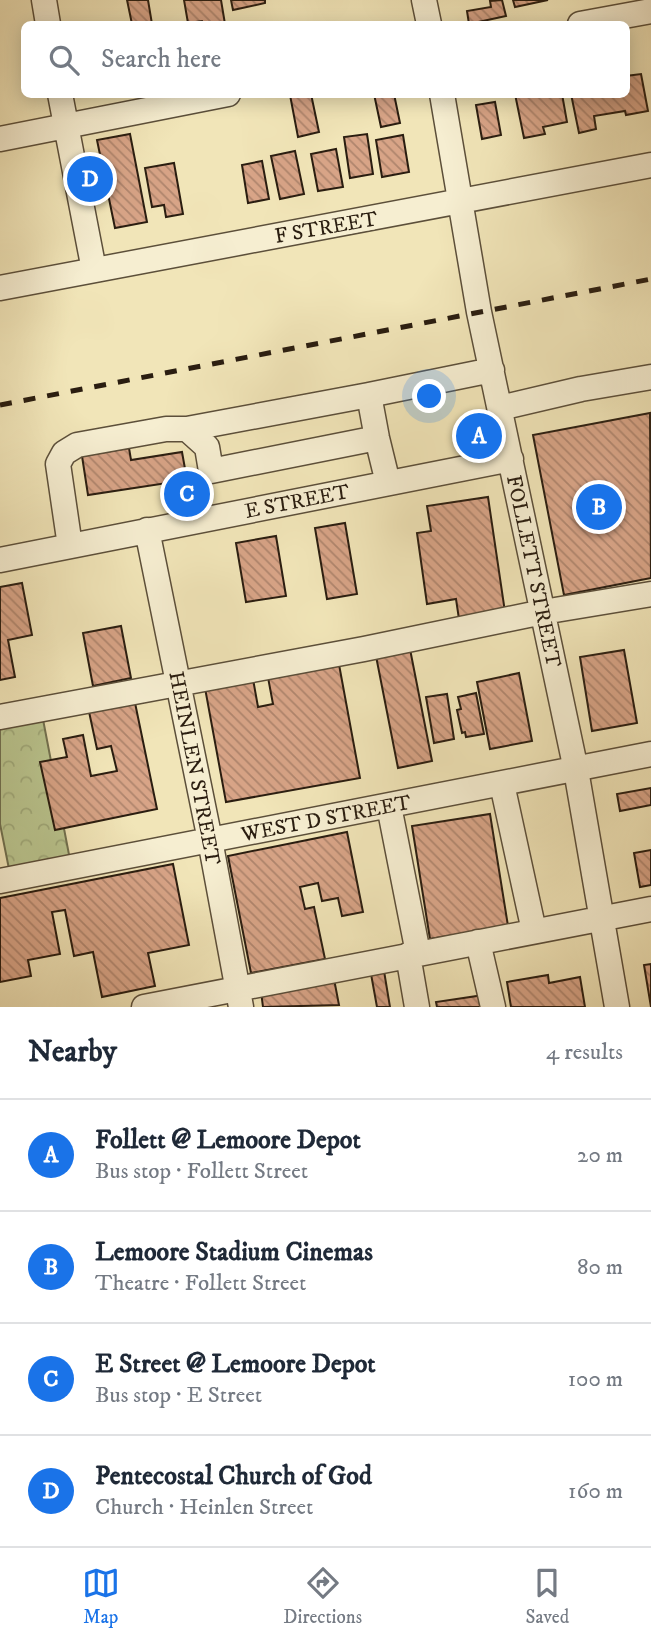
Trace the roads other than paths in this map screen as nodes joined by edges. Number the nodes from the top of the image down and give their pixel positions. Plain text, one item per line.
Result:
1 (44, 0) edge
2 (424, 0) edge
3 (651, 10) edge
4 (48, 21) edge
5 (428, 21) edge
6 (595, 21) edge
7 (61, 98) edge
8 (209, 98) edge
9 (443, 98) edge
10 (65, 128) junction
11 (0, 139) edge
12 (651, 166) edge
13 (461, 202) junction
14 (93, 270) junction
15 (0, 288) edge
16 (492, 370) junction
17 (651, 377) edge
18 (369, 395) junction
19 (500, 408) junction
20 (187, 429) junction
21 (377, 439) junction
22 (511, 460) junction
23 (388, 483) junction
24 (147, 530) junction
25 (70, 546) junction
26 (0, 560) edge
27 (651, 594) edge
28 (543, 612) junction
29 (178, 682) junction
30 (0, 717) edge
31 (651, 754) edge
32 (576, 770) junction
33 (502, 784) junction
34 (389, 806) junction
35 (210, 840) junction
36 (0, 881) edge
37 (651, 908) edge
38 (601, 918) junction
39 (534, 931) junction
40 (478, 942) junction
41 (413, 954) junction
42 (239, 997) edge
43 (144, 1007) edge
44 (417, 1007) edge
45 (493, 1007) edge
46 (617, 1007) edge

1 - 4 street
2 - 5 street
3 - 6 street
7 - 10 street
8 - 10 street
9 - 13 street, FOLLETT STREET
10 - 11 street
10 - 14 street
12 - 13 street, F STREET
13 - 14 street, F STREET
13 - 16 street, FOLLETT STREET
14 - 15 street, F STREET
16 - 18 street
16 - 19 street, FOLLETT STREET
17 - 19 street
18 - 20 street
18 - 21 street
19 - 22 street, FOLLETT STREET
20 - 21 street
20 - 25 street
21 - 23 street
22 - 23 street, E STREET
22 - 28 street, FOLLETT STREET
23 - 24 street, E STREET
24 - 25 street, E STREET
24 - 29 street, HEINLEN STREET
25 - 26 street, E STREET
27 - 28 street
28 - 29 street
28 - 32 street, FOLLETT STREET
29 - 30 street
29 - 35 street, HEINLEN STREET
31 - 32 street, WEST D STREET
32 - 33 street, WEST D STREET
32 - 38 street, FOLLETT STREET
33 - 34 street, WEST D STREET
33 - 39 street
34 - 35 street, WEST D STREET
34 - 41 street
35 - 36 street, WEST D STREET
35 - 42 street, HEINLEN STREET
37 - 38 street
38 - 39 street
38 - 46 street, FOLLETT STREET
39 - 40 street
40 - 41 street
40 - 45 street
41 - 42 street
41 - 44 street
42 - 43 street

